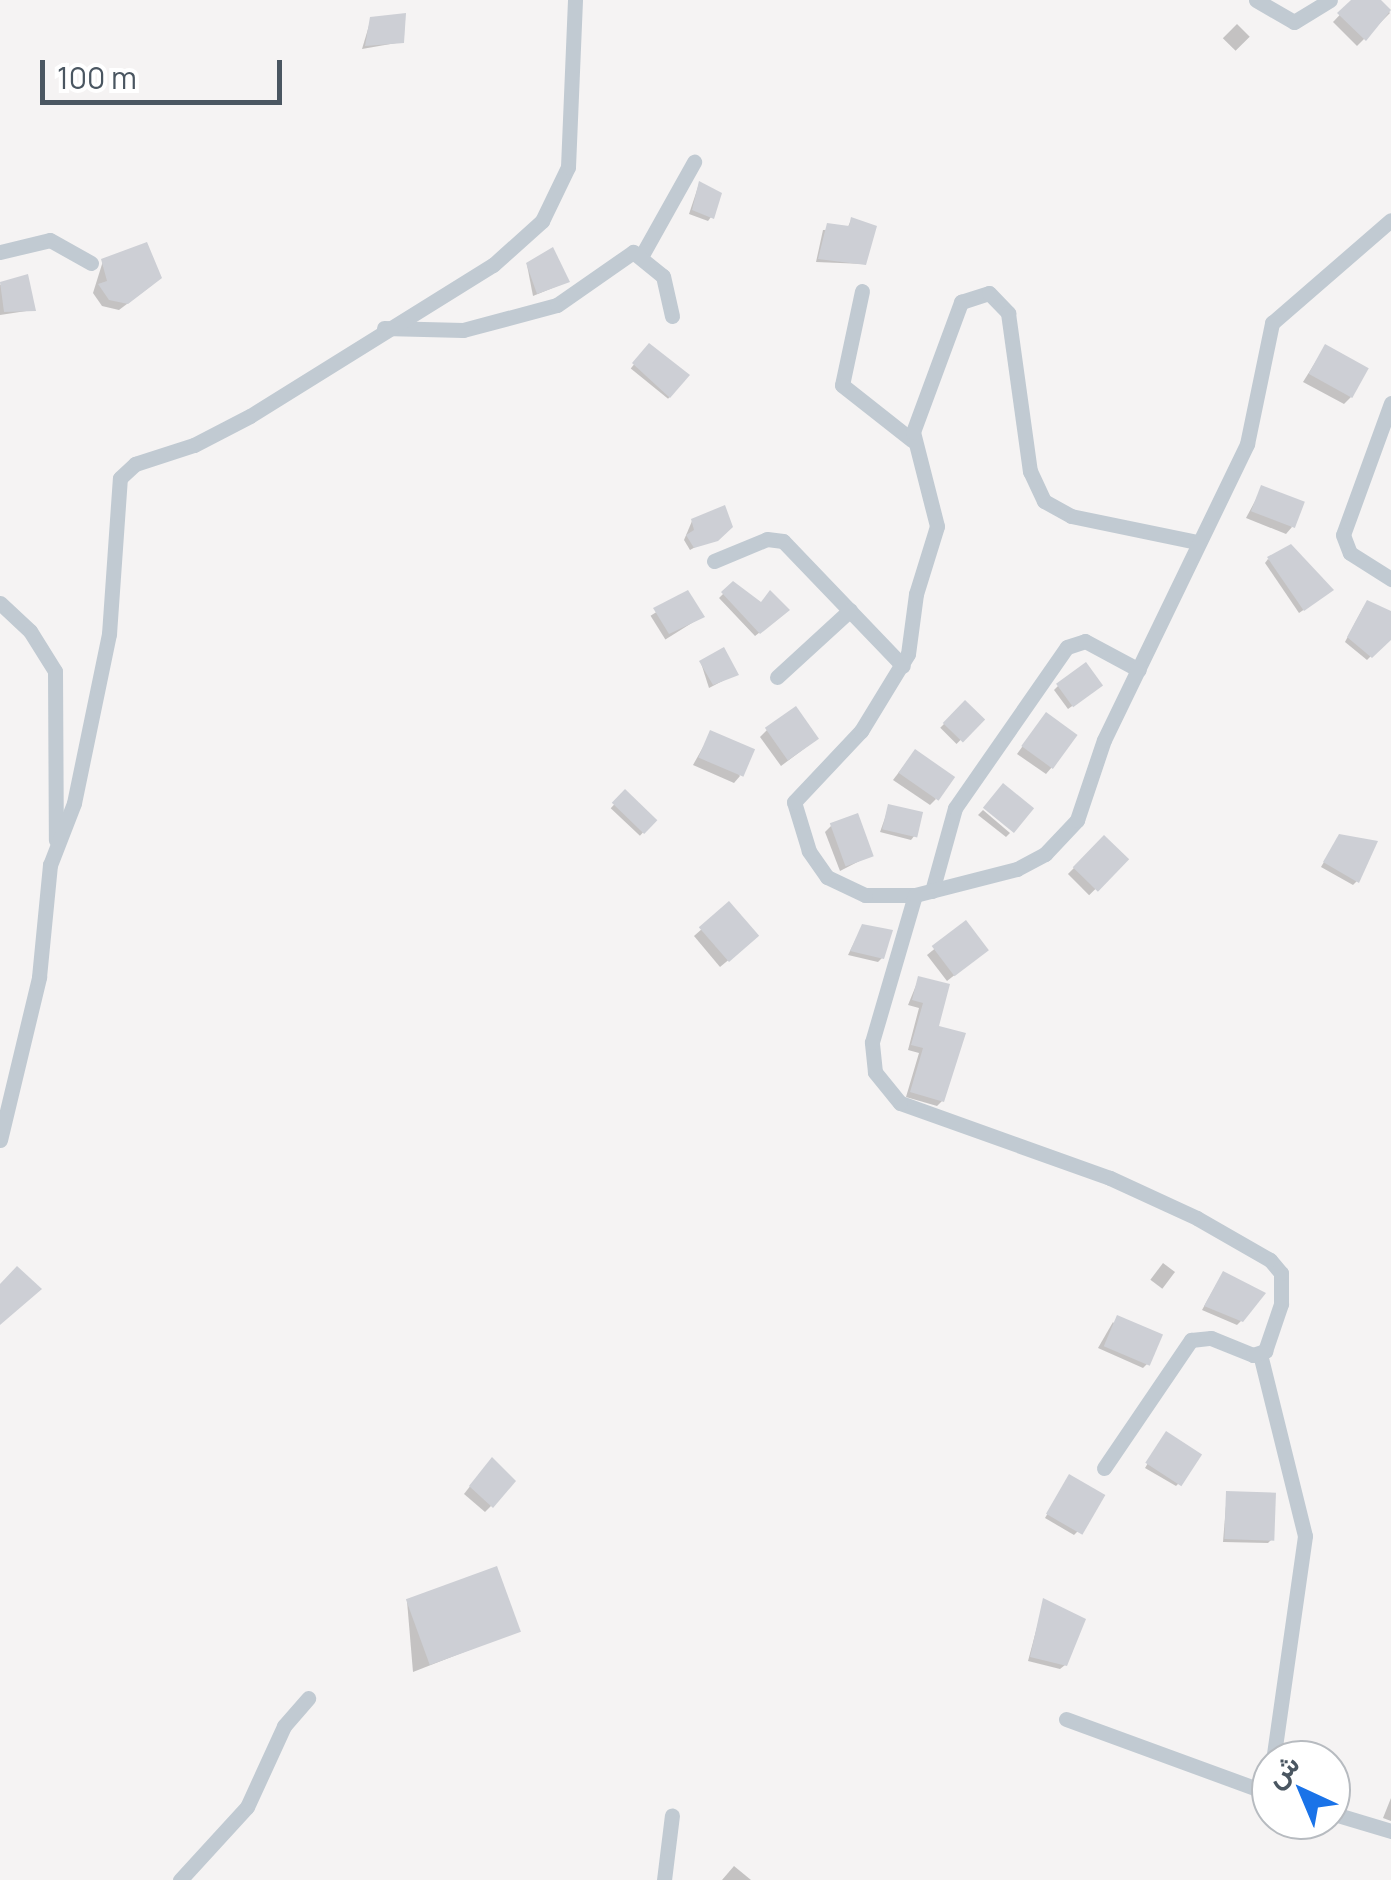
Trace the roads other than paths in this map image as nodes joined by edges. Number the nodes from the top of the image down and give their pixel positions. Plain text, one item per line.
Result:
1 (575, 0) edge
2 (1256, 0) edge
3 (1330, 0) edge
4 (694, 162) dead end
5 (1391, 220) edge
6 (0, 252) edge
7 (642, 255) junction
8 (92, 263) dead end
9 (862, 291) dead end
10 (672, 316) dead end
11 (384, 328) junction
12 (1391, 403) edge
13 (912, 440) junction
14 (1196, 542) junction
15 (714, 561) dead end
16 (1390, 578) edge
17 (0, 603) edge
18 (850, 610) junction
19 (903, 666) junction
20 (1139, 670) junction
21 (777, 676) dead end
22 (57, 844) junction
23 (932, 891) junction
24 (915, 895) junction
25 (0, 1140) edge
26 (1260, 1354) junction
27 (1104, 1468) dead end
28 (308, 1698) dead end
29 (1066, 1720) dead end
30 (1277, 1740) edge
31 (1251, 1787) edge
32 (672, 1816) dead end
33 (1351, 1819) edge
34 (1391, 1832) edge
35 (180, 1880) edge
36 (664, 1880) edge

1 - 11 street
2 - 3 street
4 - 7 street
5 - 14 street
6 - 8 street
7 - 10 street
7 - 11 street
9 - 13 street
11 - 22 street
12 - 16 street
13 - 14 street
13 - 19 street
14 - 20 street
15 - 18 street
17 - 22 street
18 - 19 street
18 - 21 street
19 - 24 street
20 - 23 street
20 - 23 street
22 - 25 street
23 - 24 street
24 - 26 street
26 - 27 street
26 - 30 street
28 - 35 street
29 - 31 street
32 - 36 street
33 - 34 street

